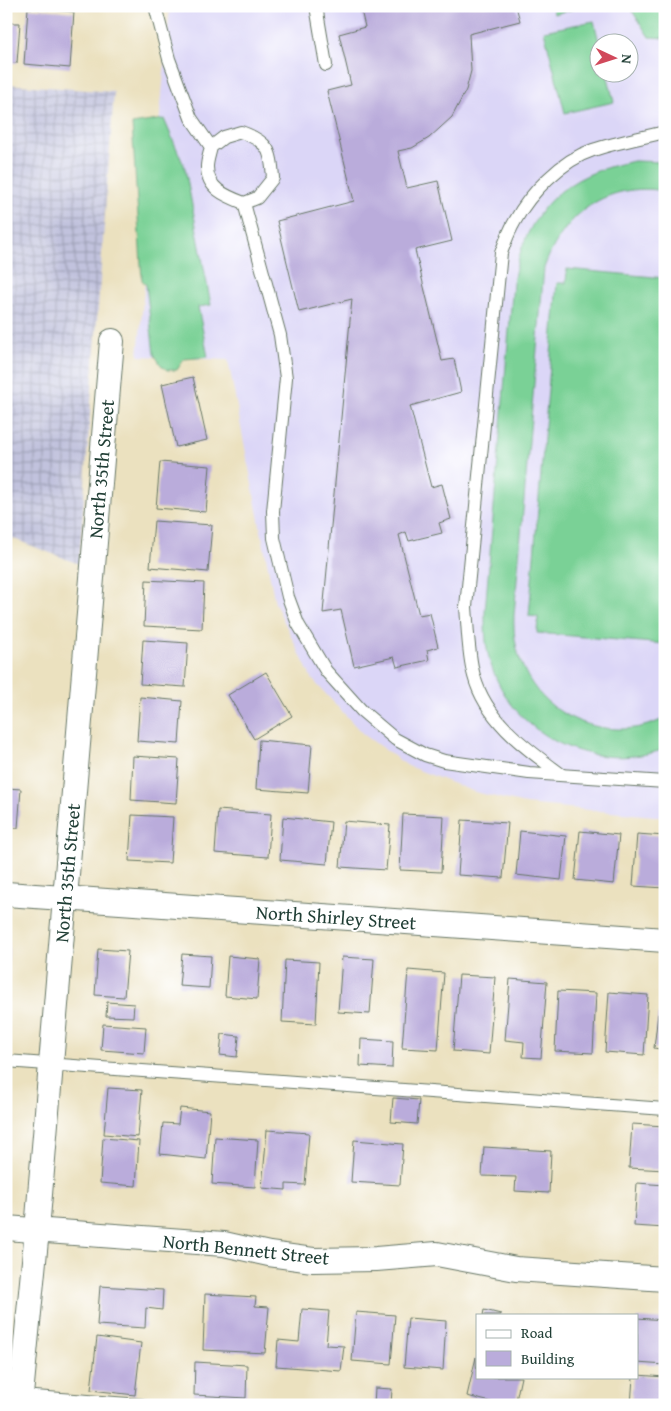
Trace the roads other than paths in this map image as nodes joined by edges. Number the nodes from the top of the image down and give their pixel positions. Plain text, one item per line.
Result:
1 (155, 6) edge
2 (316, 6) edge
3 (326, 65) dead end
4 (665, 132) edge
5 (211, 147) junction
6 (244, 203) junction
7 (112, 341) dead end
8 (562, 775) junction
9 (665, 782) edge
10 (6, 894) edge
11 (65, 898) junction
12 (665, 940) edge
13 (6, 1061) edge
14 (50, 1064) junction
15 (665, 1109) edge
16 (6, 1228) edge
17 (37, 1230) junction
18 (665, 1279) edge
19 (21, 1400) edge
20 (142, 1405) edge

1 - 5 lane
2 - 3 lane
4 - 8 lane
5 - 6 lane
5 - 6 lane
6 - 8 lane
7 - 11 street, North 35th Street
8 - 9 lane
10 - 11 street, North Shirley Street
11 - 12 street, North Shirley Street
11 - 14 street, North 35th Street
13 - 14 lane
14 - 15 lane
14 - 17 street, North 35th Street
16 - 17 street, North Bennett Street
17 - 18 street, North Bennett Street
17 - 19 street, North 35th Street
19 - 20 lane

